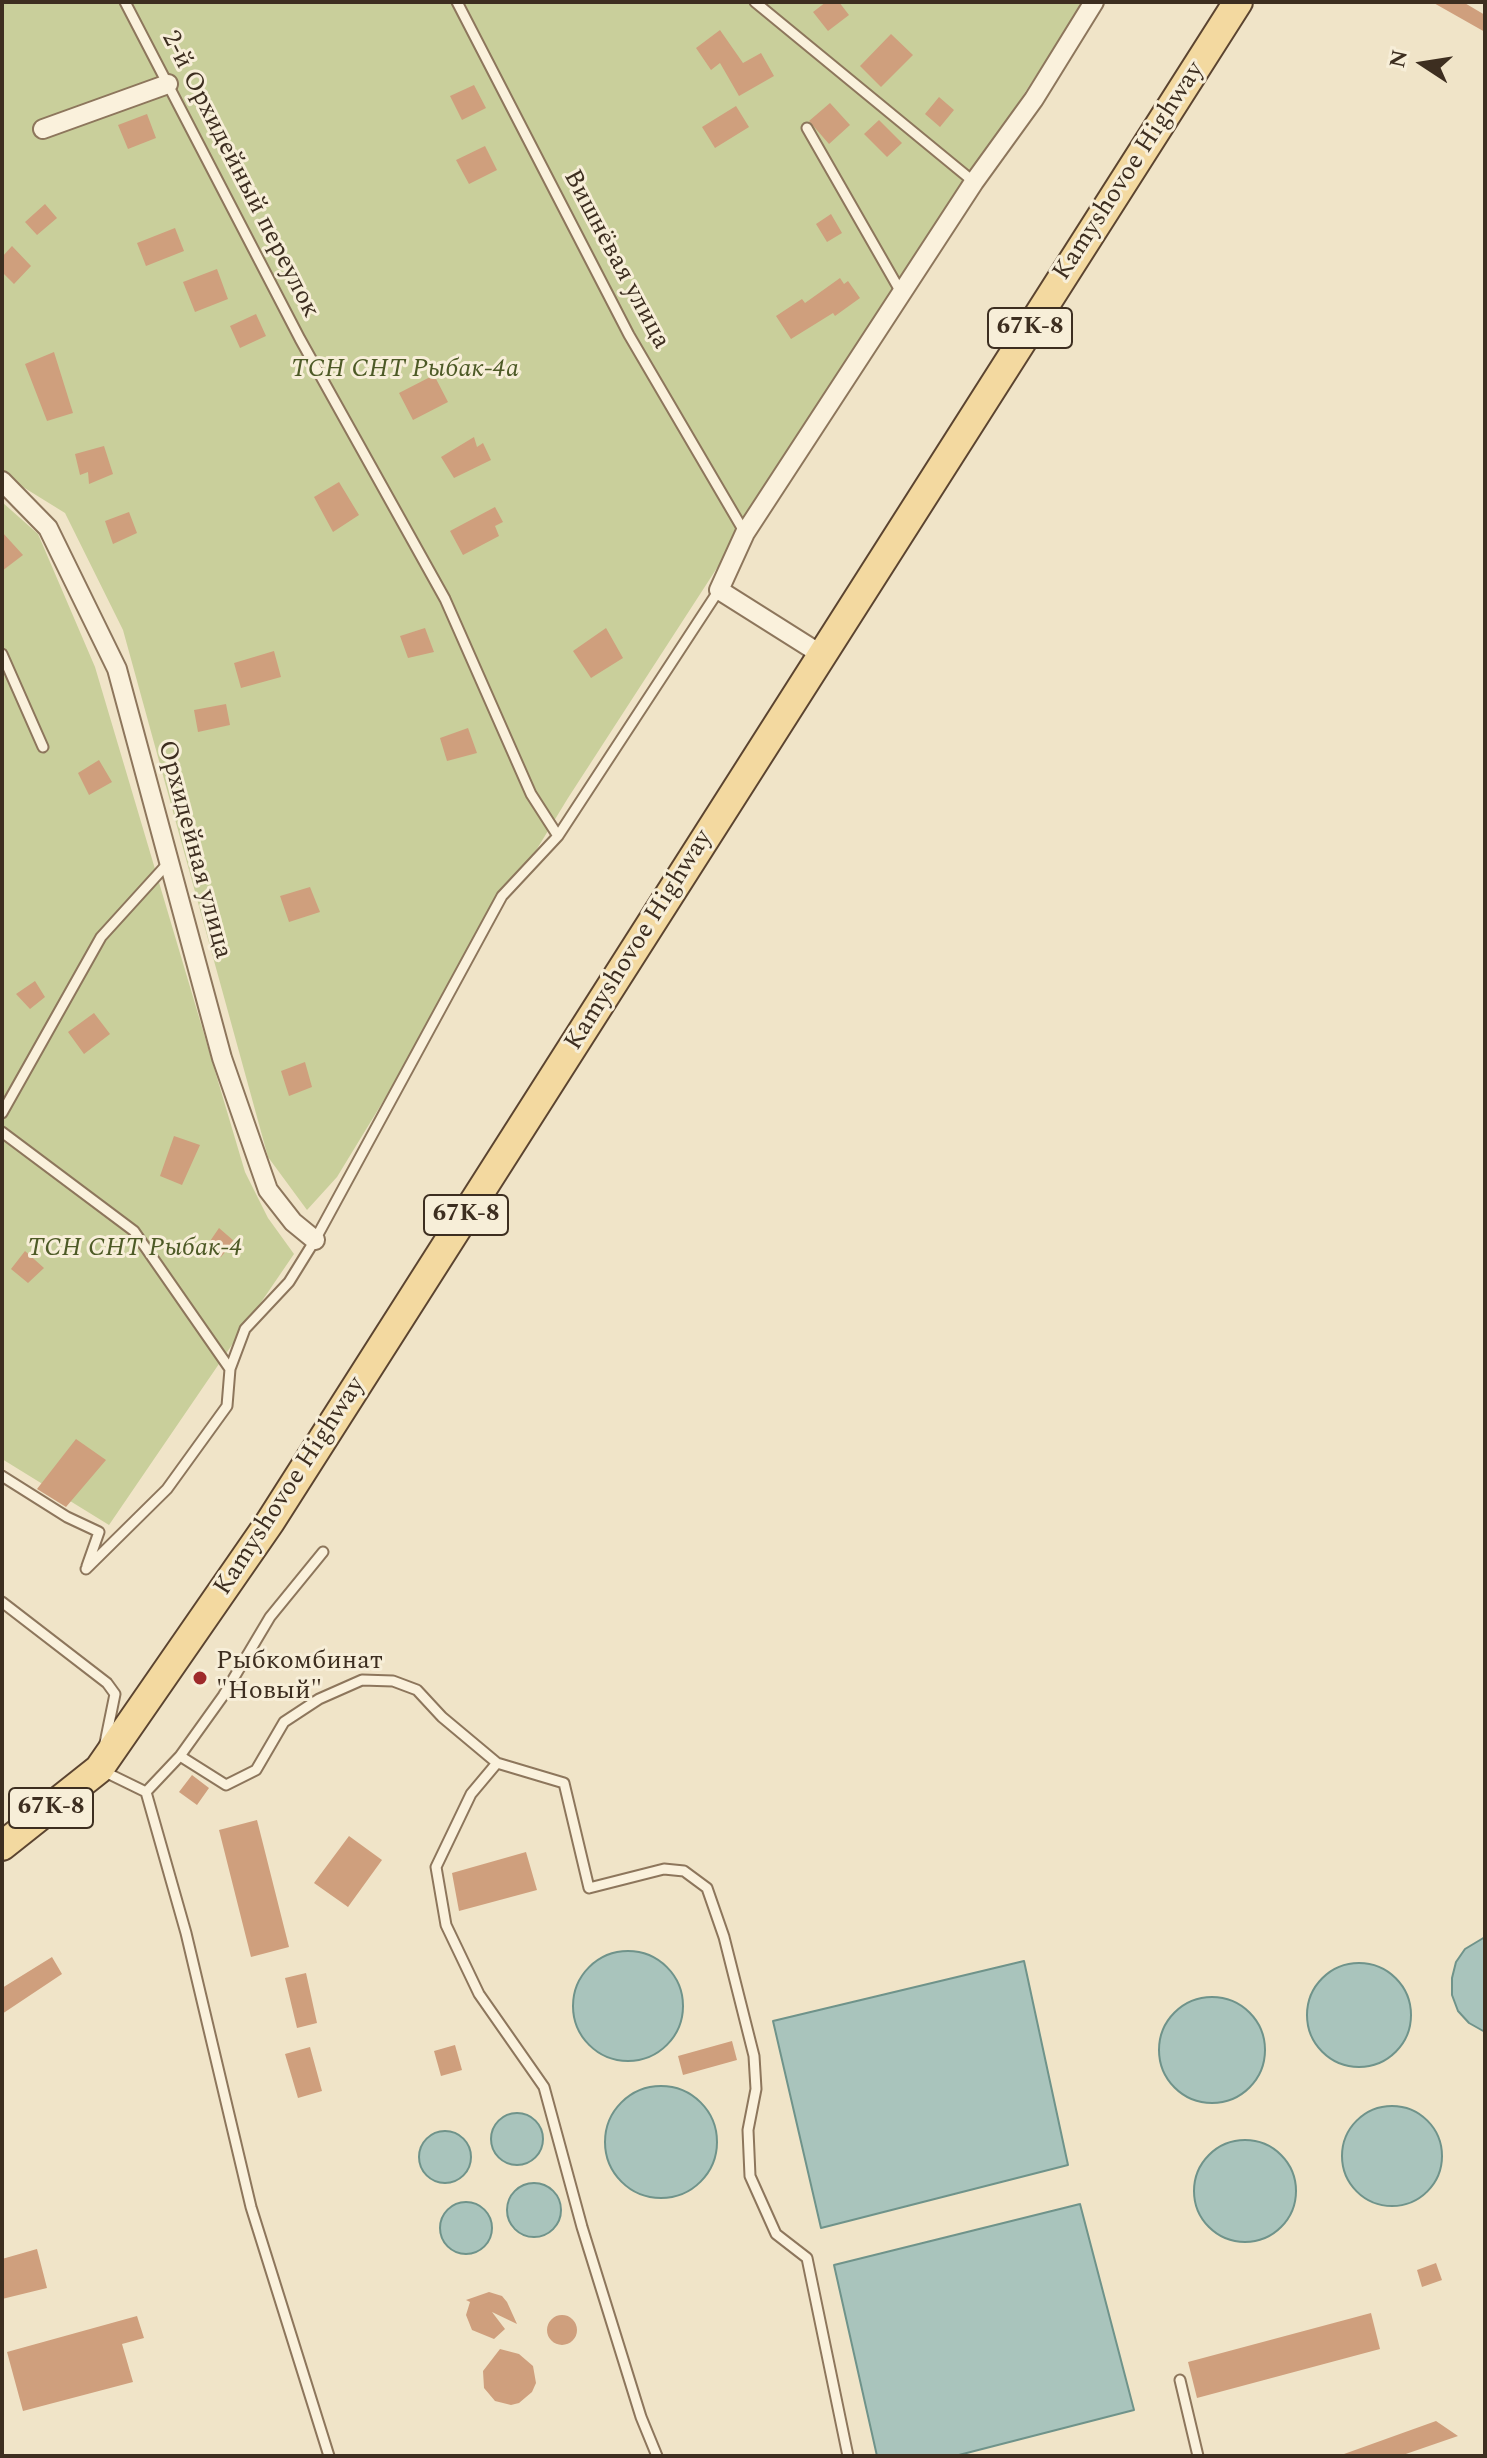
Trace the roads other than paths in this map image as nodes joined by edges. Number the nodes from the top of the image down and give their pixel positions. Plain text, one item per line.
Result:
1 (125, 2) edge
2 (457, 2) edge
3 (755, 2) edge
4 (1094, 2) edge
5 (1238, 2) edge
6 (168, 84) junction
7 (807, 128) dead end
8 (43, 129) dead end
9 (974, 182) junction
10 (902, 294) junction
11 (2, 481) edge
12 (745, 533) junction
13 (719, 590) junction
14 (2, 654) edge
15 (822, 655) junction
16 (43, 747) dead end
17 (558, 836) junction
18 (170, 861) junction
19 (2, 1113) edge
20 (2, 1132) edge
21 (315, 1240) junction
22 (230, 1369) junction
23 (2, 1476) edge
24 (323, 1552) dead end
25 (2, 1602) edge
26 (180, 1756) junction
27 (497, 1763) junction
28 (99, 1769) junction
29 (146, 1792) junction
30 (2, 1846) edge
31 (1180, 2380) dead end
32 (329, 2456) edge
33 (657, 2456) edge
34 (848, 2456) edge
35 (1198, 2456) edge

1 - 6 lane, 2-й Орхидейный переулок
2 - 12 lane, Вишнёвая улица
3 - 9 lane
4 - 9 street
5 - 15 main road, Kamyshovoe Highway / 67К-8
6 - 8 street
6 - 17 lane, 2-й Орхидейный переулок
7 - 10 lane
9 - 10 street
10 - 12 street
11 - 18 street, Орхидейная улица
12 - 13 street
13 - 15 street
13 - 17 lane
14 - 16 lane
15 - 28 main road, Kamyshovoe Highway / 67К-8
17 - 21 lane
18 - 19 lane
18 - 21 street, Орхидейная улица
20 - 22 lane
21 - 22 lane
22 - 23 lane
24 - 26 lane
25 - 28 lane
26 - 27 lane
26 - 29 lane
27 - 33 lane
27 - 34 lane
28 - 29 lane
28 - 30 main road, Kamyshovoe Highway / 67К-8
29 - 32 lane
31 - 35 lane

